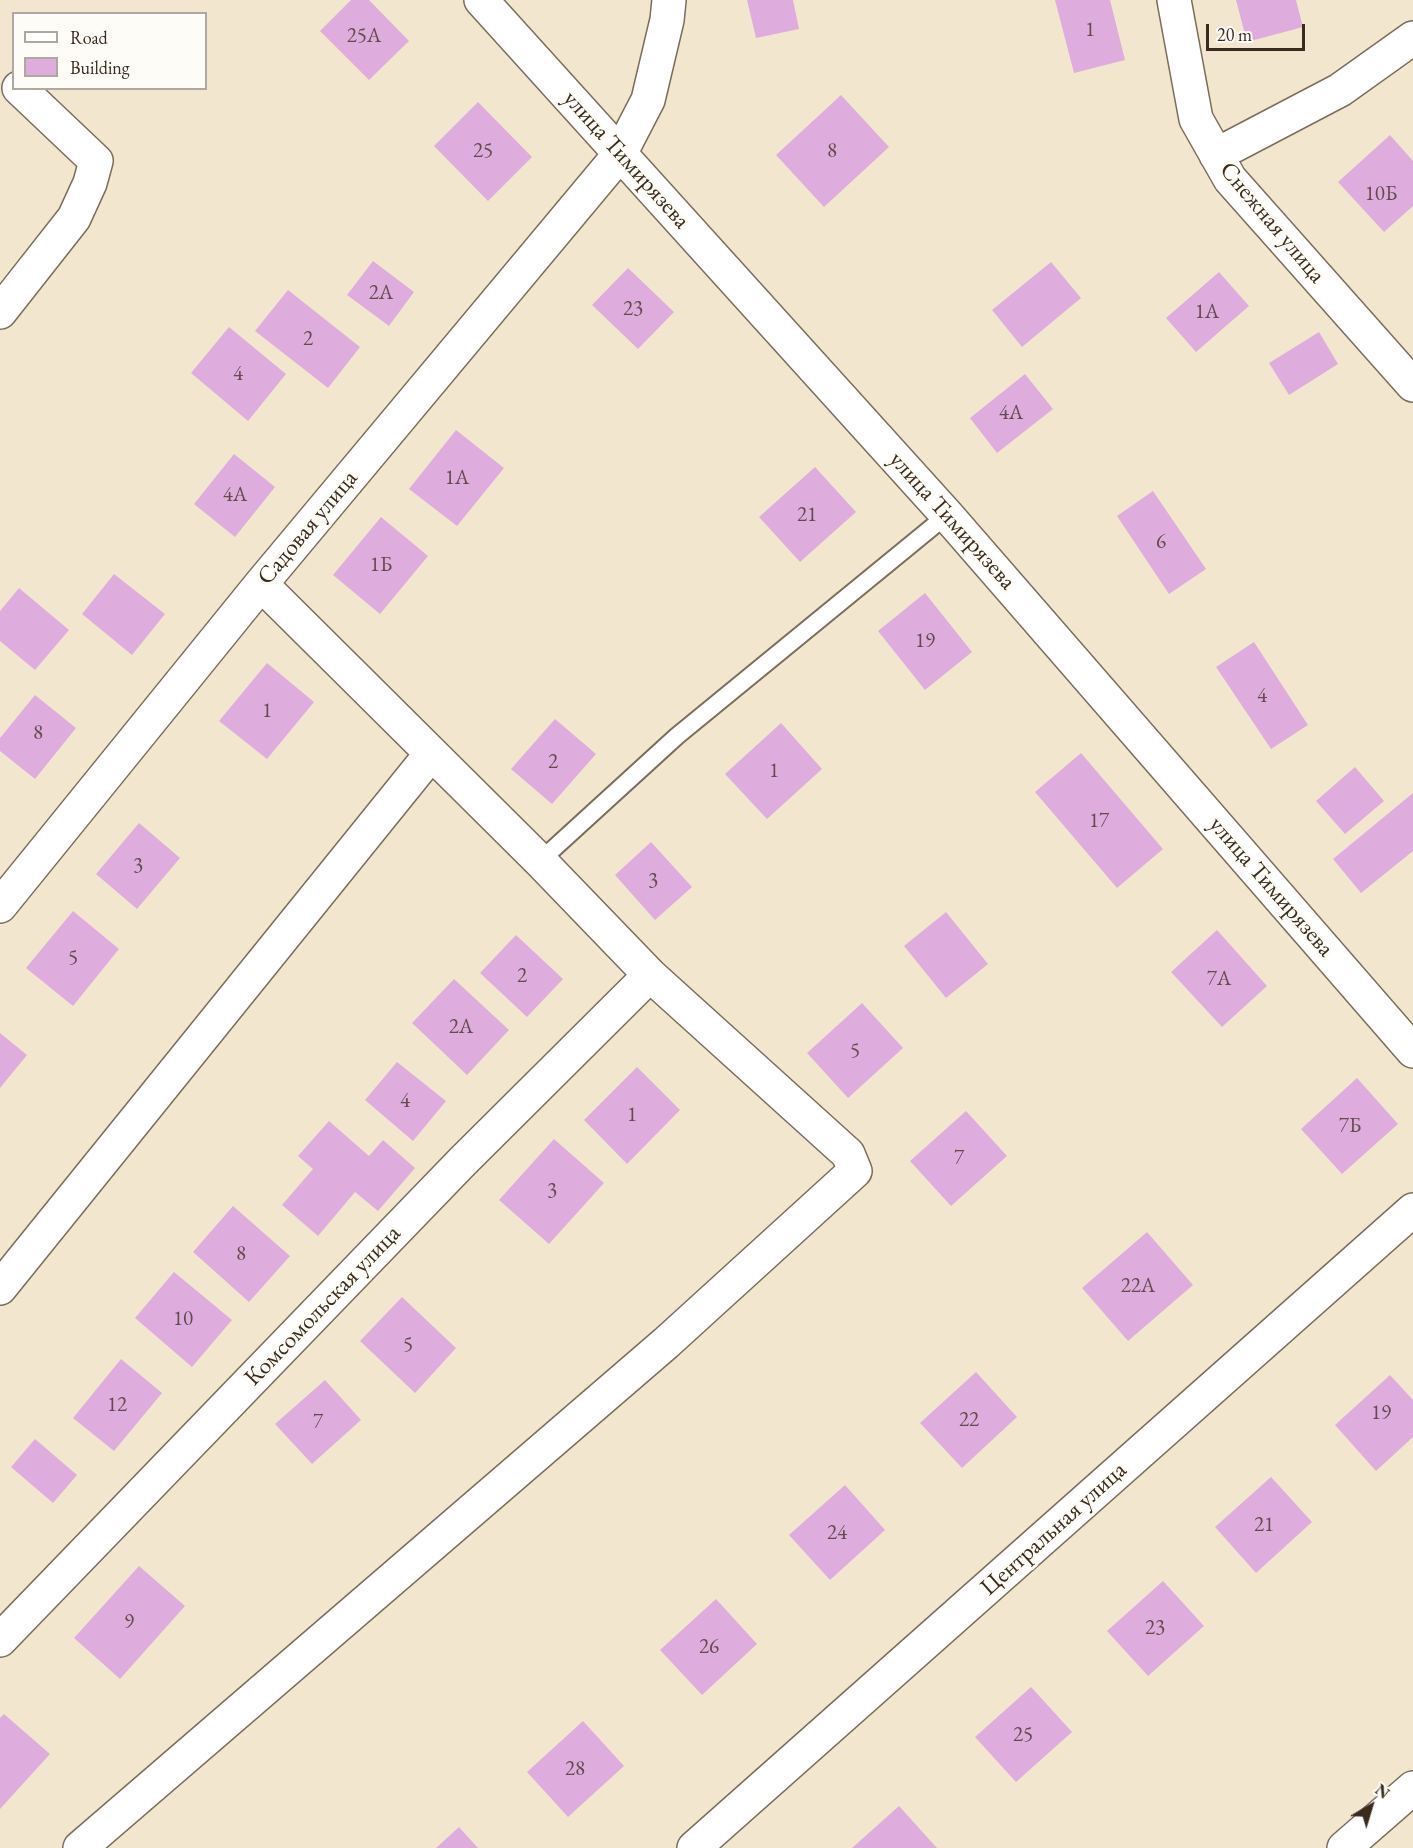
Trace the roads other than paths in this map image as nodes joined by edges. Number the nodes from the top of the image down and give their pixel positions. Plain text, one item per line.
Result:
1 (481, 0) edge
2 (669, 0) edge
3 (1174, 0) edge
4 (1413, 38) edge
5 (0, 71) edge
6 (12, 82) edge
7 (21, 90) edge
8 (620, 154) junction
9 (1216, 155) junction
10 (0, 312) edge
11 (1413, 385) edge
12 (947, 515) junction
13 (261, 585) junction
14 (431, 754) junction
15 (540, 861) junction
16 (0, 906) edge
17 (650, 975) junction
18 (1413, 1051) edge
19 (1413, 1210) edge
20 (0, 1288) edge
21 (0, 1640) edge
22 (1413, 1788) edge
23 (80, 1848) edge
24 (694, 1848) edge
25 (1344, 1848) edge

1 - 8 street, улица Тимирязева
2 - 8 street, Садовая улица
3 - 9 street, Снежная улица
4 - 9 street
5 - 6 street
7 - 10 street
8 - 12 street, улица Тимирязева
8 - 13 street, Садовая улица
9 - 11 street, Снежная улица
12 - 15 lane
12 - 18 street, улица Тимирязева
13 - 14 street
13 - 16 street, Садовая улица
14 - 15 street
14 - 20 street
15 - 17 street
17 - 21 street, Комсомольская улица
17 - 23 street
19 - 24 street, Центральная улица
22 - 25 street

